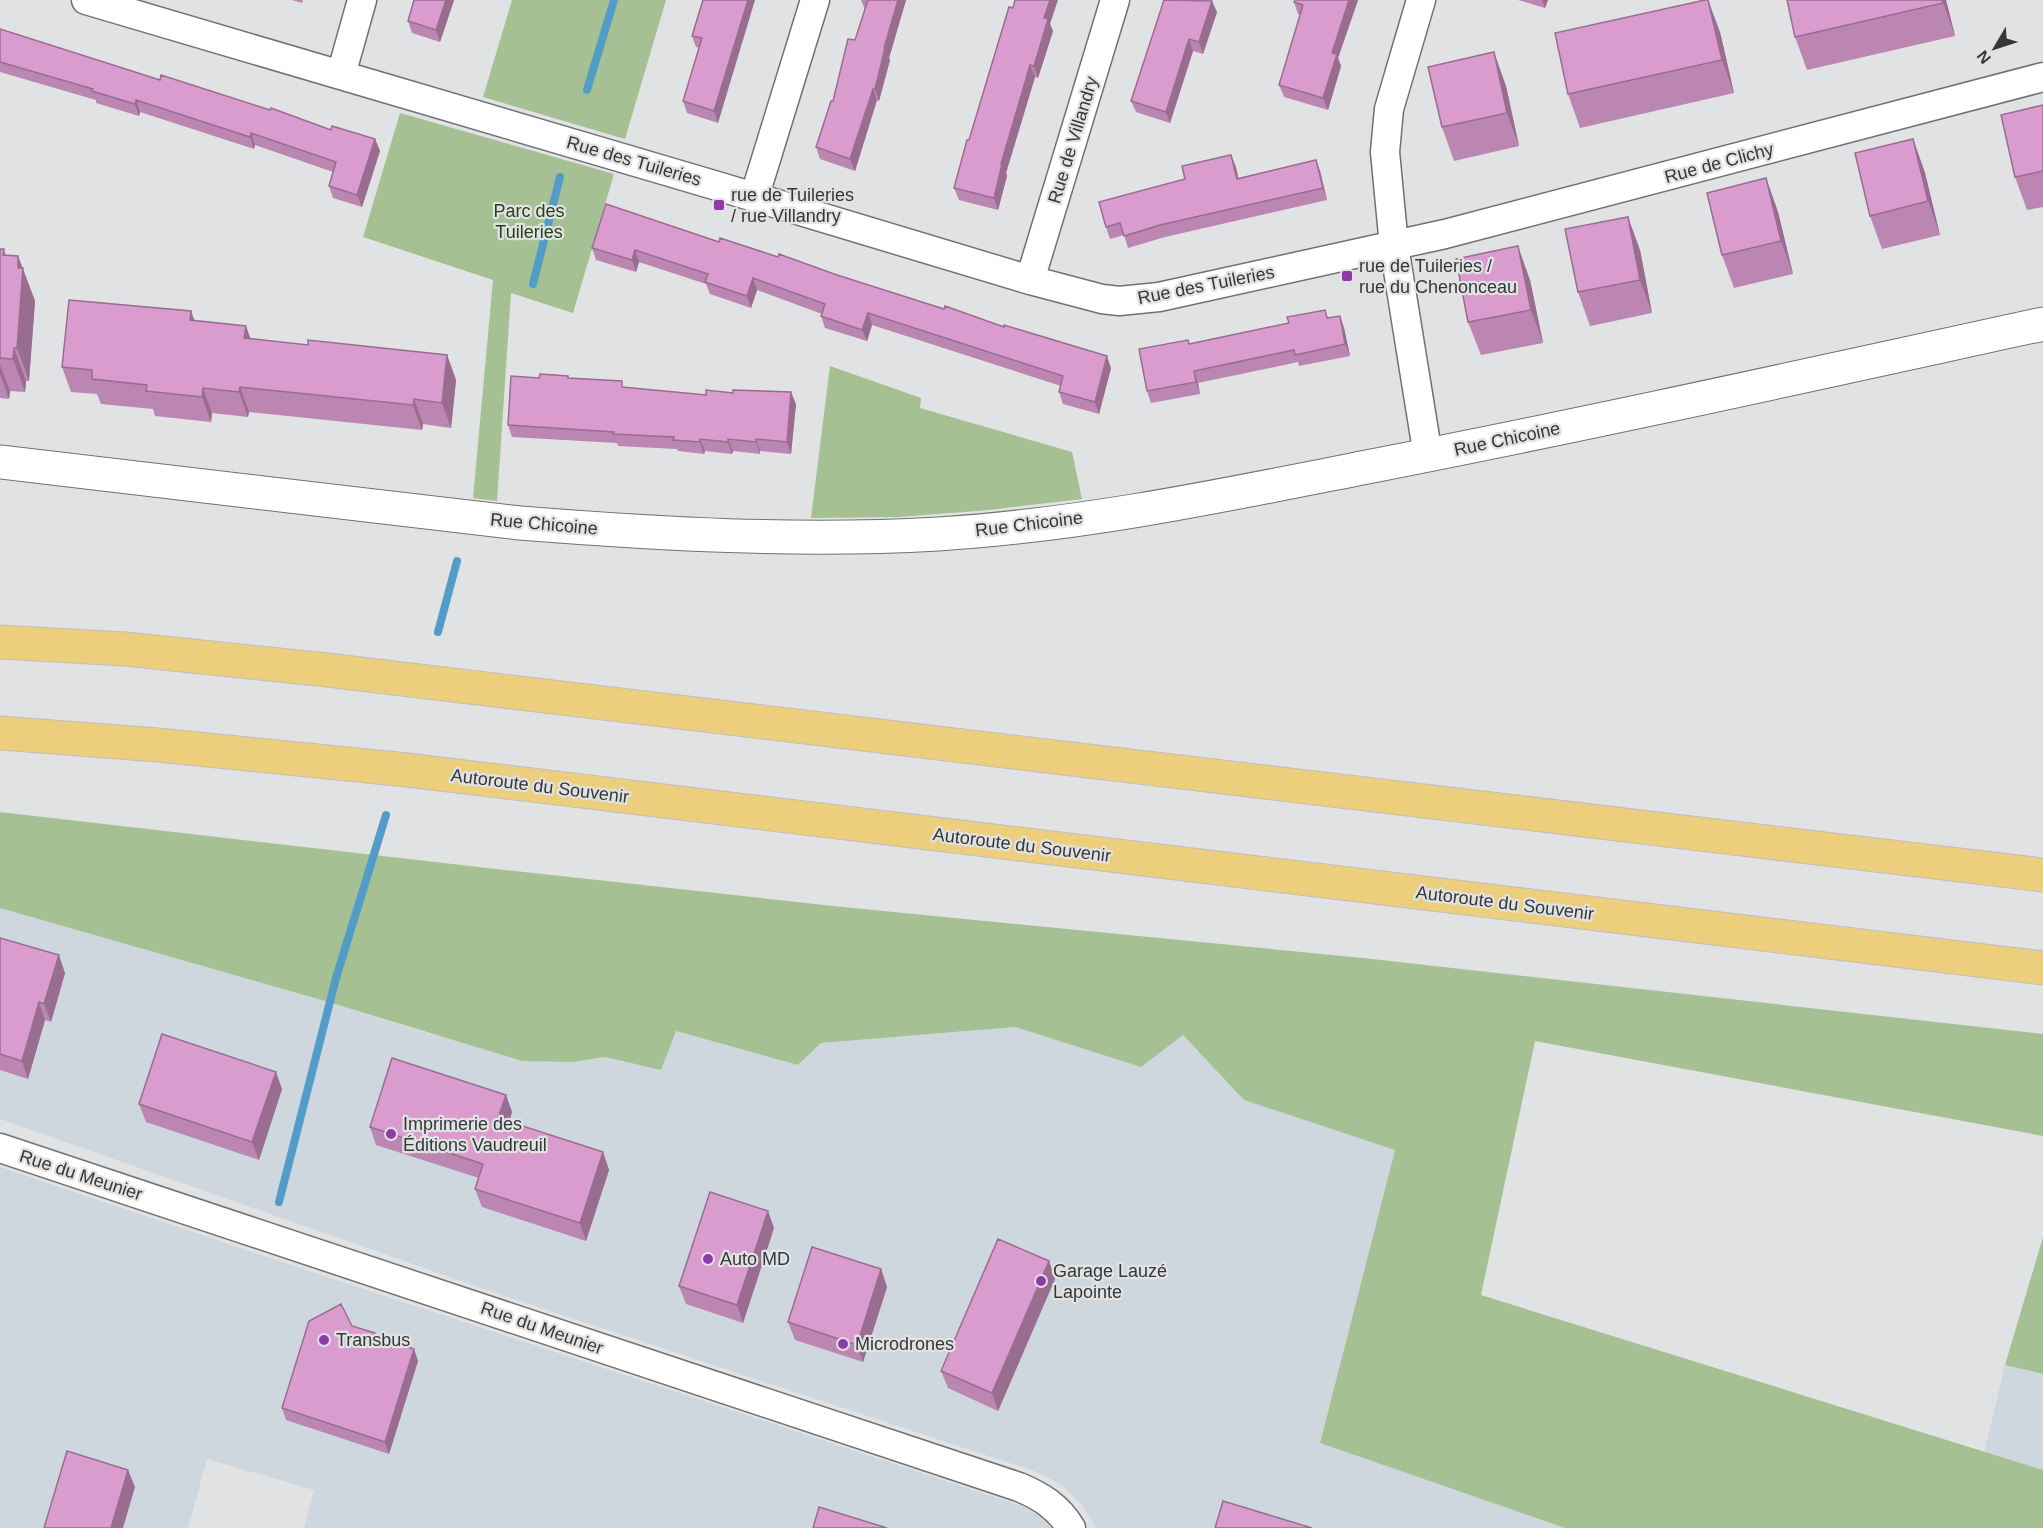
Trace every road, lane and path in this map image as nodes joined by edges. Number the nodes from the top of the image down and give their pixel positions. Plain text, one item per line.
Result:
1 (87, 0) edge
2 (362, 0) edge
3 (815, 0) edge
4 (1115, 0) edge
5 (1421, 0) edge
6 (341, 75) junction
7 (2043, 77) edge
8 (754, 198) junction
9 (1394, 246) junction
10 (1030, 280) junction
11 (2043, 324) edge
12 (1428, 456) junction
13 (0, 462) edge
14 (0, 642) edge
15 (0, 733) edge
16 (2043, 875) edge
17 (2043, 968) edge
18 (0, 1148) edge
19 (1071, 1528) edge

1 - 6 street, Rue des Tuileries
2 - 6 street
3 - 8 street
4 - 10 street, Rue de Villandry
5 - 9 street
6 - 8 street, Rue des Tuileries
7 - 9 street, Rue de Clichy
8 - 10 street, Rue des Tuileries
9 - 10 street, Rue des Tuileries
9 - 12 street
11 - 12 street, Rue Chicoine
12 - 13 street, Rue Chicoine
14 - 16 highway
15 - 17 highway, Autoroute du Souvenir
18 - 19 street, Rue du Meunier

